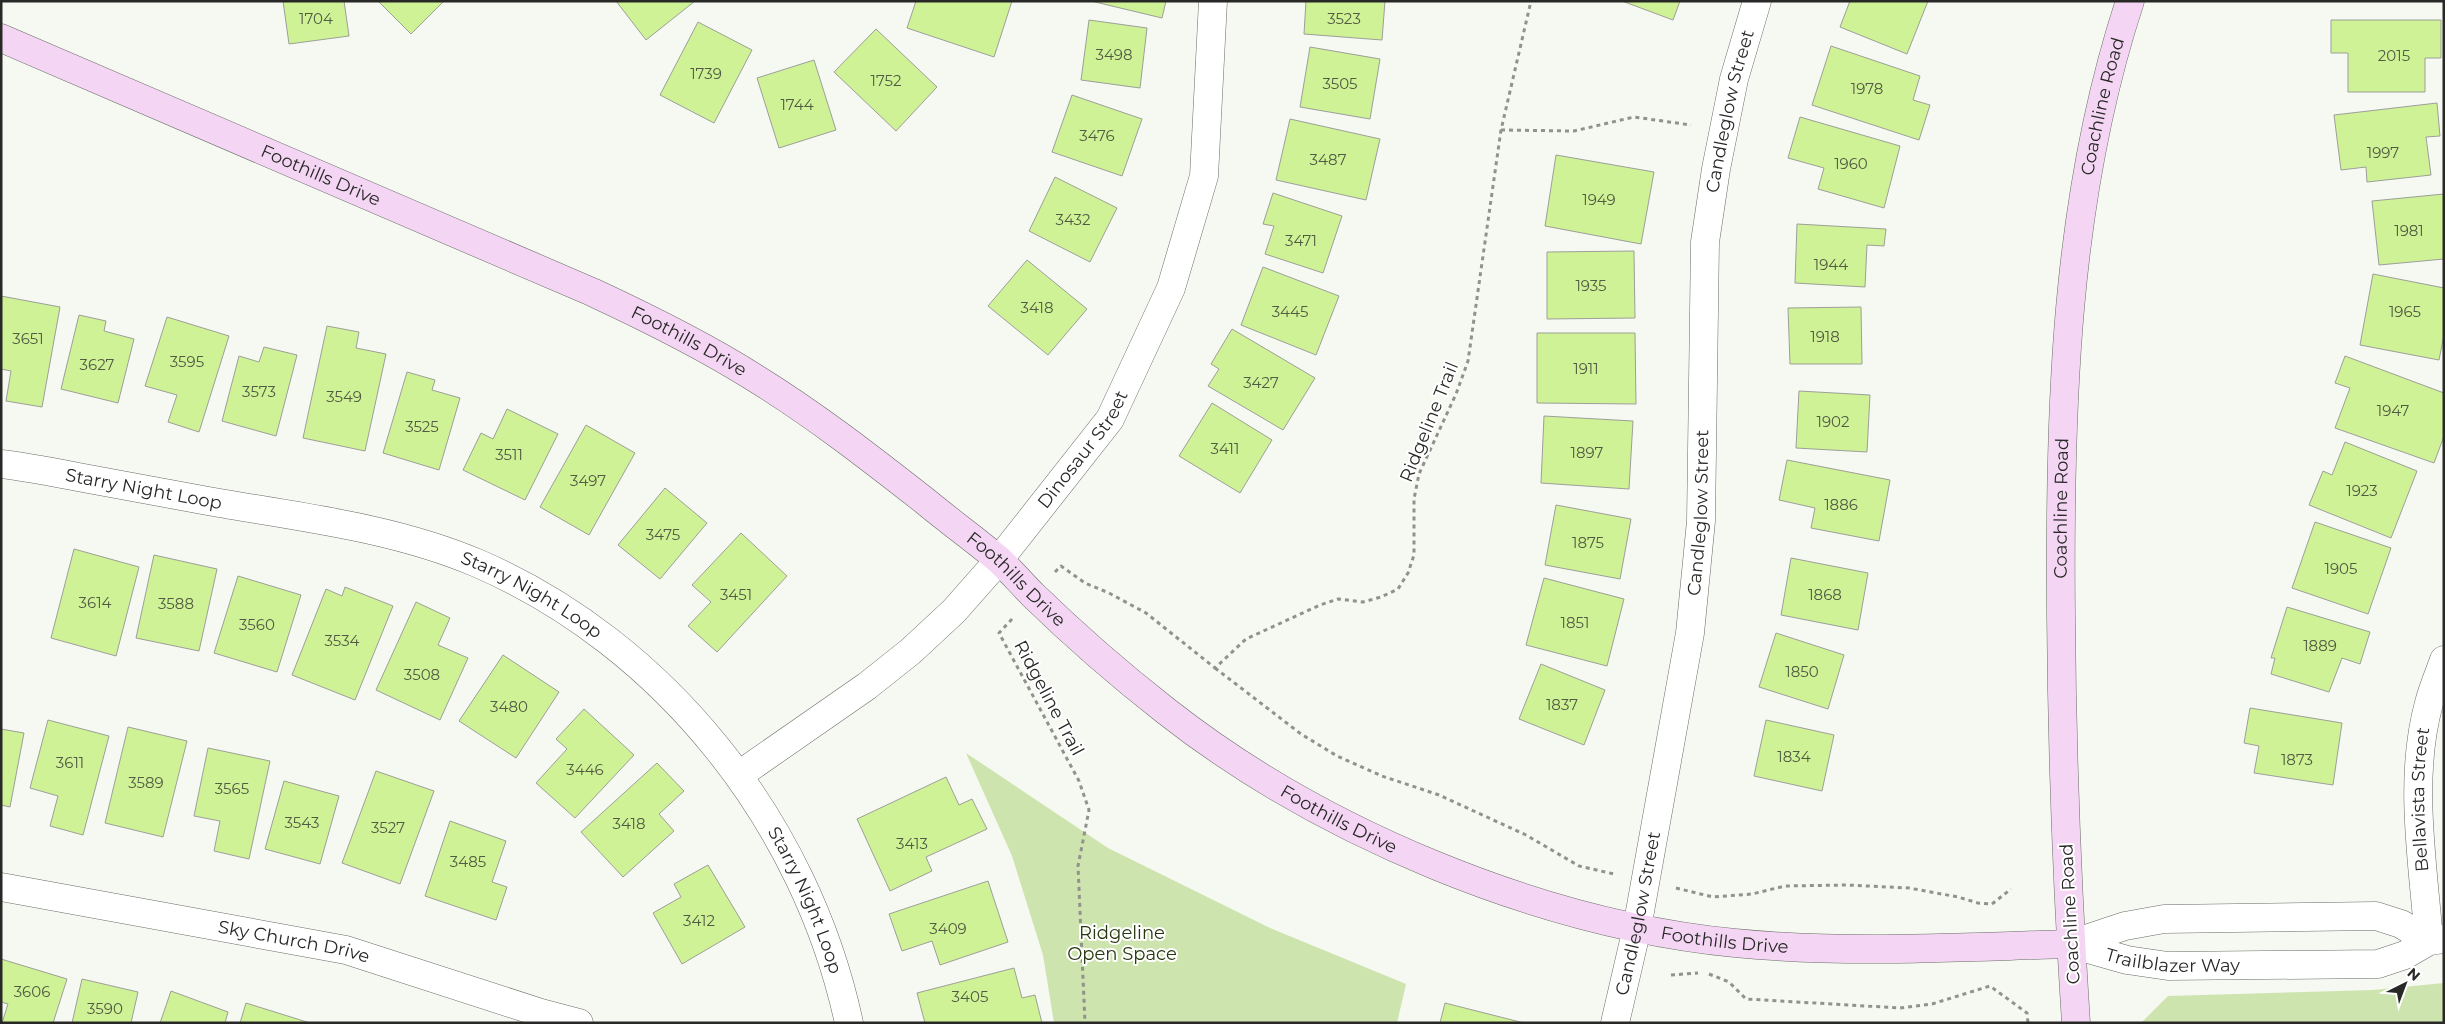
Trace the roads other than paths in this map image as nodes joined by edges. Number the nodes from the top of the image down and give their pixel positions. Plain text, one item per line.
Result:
1 (1214, 1) edge
2 (1757, 1) edge
3 (2130, 1) edge
4 (1, 38) edge
5 (1, 464) edge
6 (999, 560) junction
7 (2444, 660) edge
8 (739, 775) junction
9 (1, 887) edge
10 (1637, 928) junction
11 (2436, 940) edge
12 (2071, 944) junction
13 (844, 1022) edge
14 (579, 1023) edge
15 (1615, 1023) edge
16 (2076, 1023) edge

1 - 6 street, Dinosaur Street
2 - 10 street, Candleglow Street
3 - 12 street, Coachline Road
4 - 6 street, Foothills Drive
5 - 8 street, Starry Night Loop
6 - 8 street, Dinosaur Street
6 - 10 street, Foothills Drive
7 - 11 street, Bellavista Street
8 - 13 street, Starry Night Loop
9 - 14 street, Sky Church Drive
10 - 12 street, Foothills Drive
10 - 15 street, Candleglow Street
11 - 12 street, Trailblazer Way
11 - 12 street, Trailblazer Way
12 - 16 street, Coachline Road

